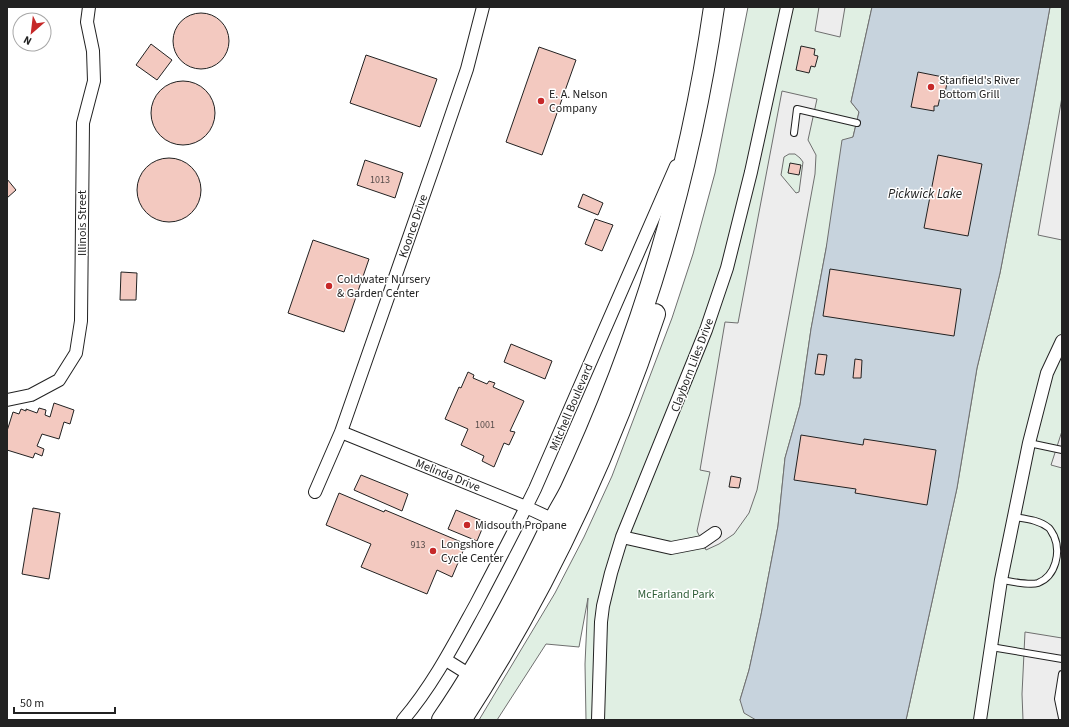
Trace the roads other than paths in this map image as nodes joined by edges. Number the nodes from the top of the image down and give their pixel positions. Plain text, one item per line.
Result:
1 (89, 7) edge
2 (482, 7) edge
3 (714, 7) edge
4 (727, 7) edge
5 (787, 7) edge
6 (694, 121) junction
7 (857, 123) dead end
8 (794, 133) dead end
9 (1062, 341) edge
10 (7, 400) edge
11 (341, 432) junction
12 (1029, 443) junction
13 (1062, 450) edge
14 (315, 492) dead end
15 (526, 507) junction
16 (1014, 517) junction
17 (554, 520) junction
18 (715, 533) dead end
19 (622, 537) junction
20 (1001, 580) junction
21 (991, 647) junction
22 (1062, 659) edge
23 (446, 660) junction
24 (1062, 674) edge
25 (470, 675) junction
26 (448, 718) edge
27 (1062, 718) edge
28 (403, 720) edge
29 (598, 720) edge
30 (980, 720) edge

1 - 10 street, Illinois Street
2 - 11 street, Koonce Drive
3 - 6 highway
4 - 26 highway
5 - 19 street, Clayborn Liles Drive
6 - 15 street, Mitchell Boulevard
6 - 17 highway
7 - 8 lane
9 - 12 street
11 - 14 street, Koonce Drive
11 - 15 street, Melinda Drive
12 - 13 lane
12 - 16 street
15 - 17 street, Melinda Drive
15 - 23 street, Mitchell Boulevard
16 - 20 street
16 - 20 lane
17 - 25 highway
18 - 19 street
19 - 29 street, Clayborn Liles Drive
20 - 21 street
21 - 22 lane
21 - 30 street
23 - 25 street
23 - 28 street, Mitchell Boulevard
24 - 27 lane
25 - 26 highway

